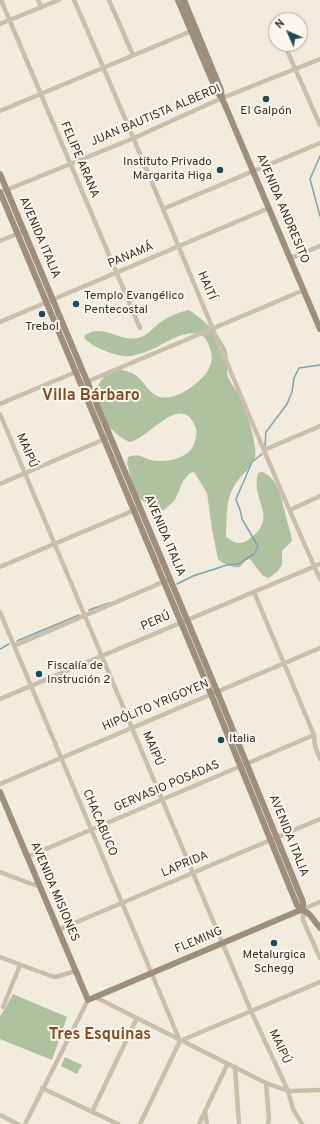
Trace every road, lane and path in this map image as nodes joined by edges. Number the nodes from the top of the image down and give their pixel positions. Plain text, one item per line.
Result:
1 (1, 0) edge
2 (38, 0) edge
3 (59, 0) edge
4 (74, 0) edge
5 (109, 0) edge
6 (178, 0) edge
7 (184, 0) edge
8 (41, 7) junction
9 (9, 20) junction
10 (0, 24) edge
11 (193, 30) junction
12 (288, 52) edge
13 (133, 55) junction
14 (320, 59) edge
15 (104, 67) junction
16 (295, 69) junction
17 (41, 94) junction
18 (222, 98) junction
19 (0, 111) edge
20 (320, 125) edge
21 (134, 138) junction
22 (320, 143) edge
23 (70, 163) junction
24 (253, 172) junction
25 (0, 174) edge
26 (7, 190) junction
27 (0, 192) edge
28 (269, 208) junction
29 (163, 210) junction
30 (24, 231) junction
31 (17, 233) junction
32 (0, 241) edge
33 (179, 246) junction
34 (320, 246) edge
35 (291, 258) junction
36 (116, 273) junction
37 (304, 290) junction
38 (53, 300) junction
39 (46, 303) junction
40 (0, 322) edge
41 (140, 328) dead end
42 (214, 328) junction
43 (320, 329) edge
44 (82, 369) junction
45 (75, 372) junction
46 (88, 382) junction
47 (81, 384) junction
48 (0, 404) edge
49 (0, 414) edge
50 (320, 426) edge
51 (110, 436) junction
52 (104, 439) junction
53 (264, 450) junction
54 (25, 474) junction
55 (0, 484) edge
56 (320, 496) edge
57 (140, 507) junction
58 (134, 510) junction
59 (290, 510) junction
60 (54, 544) junction
61 (320, 564) edge
62 (314, 566) junction
63 (0, 567) edge
64 (170, 579) junction
65 (320, 579) edge
66 (164, 582) junction
67 (254, 592) junction
68 (0, 612) edge
69 (85, 616) junction
70 (187, 620) junction
71 (181, 623) junction
72 (14, 646) junction
73 (320, 648) edge
74 (102, 656) junction
75 (284, 663) junction
76 (31, 686) junction
77 (217, 691) junction
78 (211, 694) junction
79 (0, 698) edge
80 (132, 728) junction
81 (314, 736) junction
82 (320, 744) edge
83 (315, 746) junction
84 (61, 758) junction
85 (320, 759) edge
86 (244, 765) junction
87 (0, 784) edge
88 (0, 792) edge
89 (162, 800) junction
90 (320, 819) edge
91 (91, 830) junction
92 (274, 838) junction
93 (27, 857) junction
94 (0, 872) edge
95 (193, 873) junction
96 (40, 887) junction
97 (320, 902) edge
98 (122, 903) junction
99 (303, 909) junction
100 (320, 928) edge
101 (58, 930) junction
102 (222, 943) junction
103 (0, 957) edge
104 (320, 958) edge
105 (20, 965) junction
106 (75, 971) junction
107 (151, 973) junction
108 (320, 982) edge
109 (95, 997) junction
110 (88, 1000) junction
111 (3, 1007) dead end
112 (251, 1011) junction
113 (137, 1018) junction
114 (180, 1041) junction
115 (227, 1064) junction
116 (234, 1068) junction
117 (266, 1084) junction
118 (42, 1088) junction
119 (320, 1090) edge
120 (288, 1091) junction
121 (205, 1110) junction
122 (92, 1112) junction
123 (0, 1115) edge
124 (18, 1124) edge
125 (25, 1124) edge
126 (118, 1124) edge
127 (140, 1124) edge
128 (199, 1124) edge
129 (207, 1124) edge
130 (239, 1124) edge
131 (268, 1124) edge
132 (302, 1124) edge

1 - 9 street, FELIPE ARANA
2 - 8 street
3 - 8 street
4 - 15 street, HAITÍ
5 - 13 street
6 - 11 main road, AVENIDA ANDRESITO
7 - 11 main road, AVENIDA ANDRESITO
8 - 9 street
9 - 10 street
9 - 17 street, FELIPE ARANA
11 - 13 street
11 - 18 main road, AVENIDA ANDRESITO
12 - 16 street
13 - 15 street
14 - 16 street, JUAN BAUTISTA ALBERDI
15 - 17 street
15 - 21 street, HAITÍ
16 - 18 street, JUAN BAUTISTA ALBERDI
16 - 20 street
17 - 19 street
17 - 23 street, FELIPE ARANA
18 - 21 street, JUAN BAUTISTA ALBERDI
18 - 24 main road, AVENIDA ANDRESITO
21 - 23 street, JUAN BAUTISTA ALBERDI
21 - 29 street, HAITÍ
22 - 24 street
23 - 26 street, JUAN BAUTISTA ALBERDI
23 - 36 street, FELIPE ARANA
24 - 28 main road, AVENIDA ANDRESITO
24 - 29 street
25 - 26 main road, AVENIDA ITALIA
26 - 27 street, JUAN BAUTISTA ALBERDI
26 - 30 main road, AVENIDA ITALIA
27 - 31 main road, AVENIDA ITALIA
28 - 33 street, PANAMÁ
28 - 35 main road, AVENIDA ANDRESITO
29 - 33 street, HAITÍ
30 - 31 street
30 - 38 main road, AVENIDA ITALIA
31 - 32 street
31 - 39 main road, AVENIDA ITALIA
33 - 36 street, PANAMÁ
33 - 42 street, HAITÍ
34 - 35 street
35 - 37 main road, AVENIDA ANDRESITO
36 - 38 street, PANAMÁ
36 - 41 street, FELIPE ARANA
37 - 42 street
37 - 43 main road, AVENIDA ANDRESITO
38 - 39 street, PANAMÁ
38 - 44 main road, AVENIDA ITALIA
39 - 40 street, PANAMÁ
39 - 45 main road, AVENIDA ITALIA
42 - 46 street
42 - 53 street, HAITÍ
44 - 45 street
44 - 46 main road, AVENIDA ITALIA
45 - 47 main road, AVENIDA ITALIA
45 - 48 street
46 - 47 street
46 - 51 main road, AVENIDA ITALIA
47 - 52 main road, AVENIDA ITALIA
49 - 54 street, MAIPÚ
50 - 53 street
51 - 52 street
51 - 57 main road, AVENIDA ITALIA
52 - 54 street
52 - 58 main road, AVENIDA ITALIA
53 - 59 street, HAITÍ
54 - 55 street
54 - 60 street, MAIPÚ
56 - 59 street
57 - 58 street
57 - 64 main road, AVENIDA ITALIA
58 - 60 street
58 - 66 main road, AVENIDA ITALIA
59 - 62 street, HAITÍ
60 - 63 street
60 - 69 street, MAIPÚ
61 - 62 street, PERÚ
62 - 65 street, HAITÍ
62 - 67 street, PERÚ
64 - 66 street
64 - 70 main road, AVENIDA ITALIA
66 - 69 street
66 - 71 main road, AVENIDA ITALIA
67 - 70 street, PERÚ
67 - 75 street
68 - 72 street, CHACABUCO
69 - 72 street
69 - 74 street, MAIPÚ
70 - 71 street, PERÚ
70 - 77 main road, AVENIDA ITALIA
71 - 74 street, PERÚ
71 - 78 main road, AVENIDA ITALIA
72 - 76 street, CHACABUCO
73 - 75 street, HIPÓLITO YRIGOYEN
74 - 76 street, PERÚ
74 - 80 street, MAIPÚ
75 - 77 street, HIPÓLITO YRIGOYEN
75 - 81 street
76 - 79 street, PERÚ
76 - 84 street, CHACABUCO
77 - 78 street, HIPÓLITO YRIGOYEN
77 - 86 main road, AVENIDA ITALIA
78 - 80 street, HIPÓLITO YRIGOYEN
78 - 86 main road, AVENIDA ITALIA
80 - 84 street, HIPÓLITO YRIGOYEN
80 - 89 street, MAIPÚ
81 - 83 street
81 - 86 street, GERVASIO POSADAS
82 - 83 street
83 - 85 street
84 - 87 street, HIPÓLITO YRIGOYEN
84 - 91 street, CHACABUCO
86 - 89 street, GERVASIO POSADAS
86 - 92 main road, AVENIDA ITALIA
88 - 93 main road, AVENIDA MISIONES
89 - 91 street, GERVASIO POSADAS
89 - 95 street, MAIPÚ
90 - 92 street, LAPRIDA
91 - 93 street, GERVASIO POSADAS
91 - 98 street, CHACABUCO
92 - 95 street, LAPRIDA
92 - 99 main road, AVENIDA ITALIA
93 - 96 main road, AVENIDA MISIONES
94 - 96 street
95 - 98 street, LAPRIDA
95 - 102 street, MAIPÚ
96 - 101 main road, AVENIDA MISIONES
97 - 99 street, FLEMING
98 - 101 street, LAPRIDA
98 - 107 street, CHACABUCO
99 - 100 main road, AVENIDA ITALIA
99 - 102 main road, FLEMING
99 - 104 street, AVENIDA ITALIA
101 - 106 main road, AVENIDA MISIONES
102 - 107 main road, FLEMING
102 - 112 street, MAIPÚ
103 - 105 street
105 - 106 street
105 - 111 street
106 - 110 main road, AVENIDA MISIONES
107 - 109 main road, FLEMING
107 - 114 street, CHACABUCO
108 - 112 street
109 - 110 main road, FLEMING
109 - 113 street
110 - 118 street
112 - 114 street
112 - 120 street, MAIPÚ
113 - 114 street
113 - 122 street
114 - 115 street
114 - 127 street
115 - 116 street
115 - 121 street
116 - 117 street
116 - 130 street
117 - 120 street
117 - 131 street
118 - 122 street
118 - 125 street
119 - 120 street
120 - 132 street, MAIPÚ
121 - 128 street
121 - 129 street
122 - 126 street
123 - 124 street

